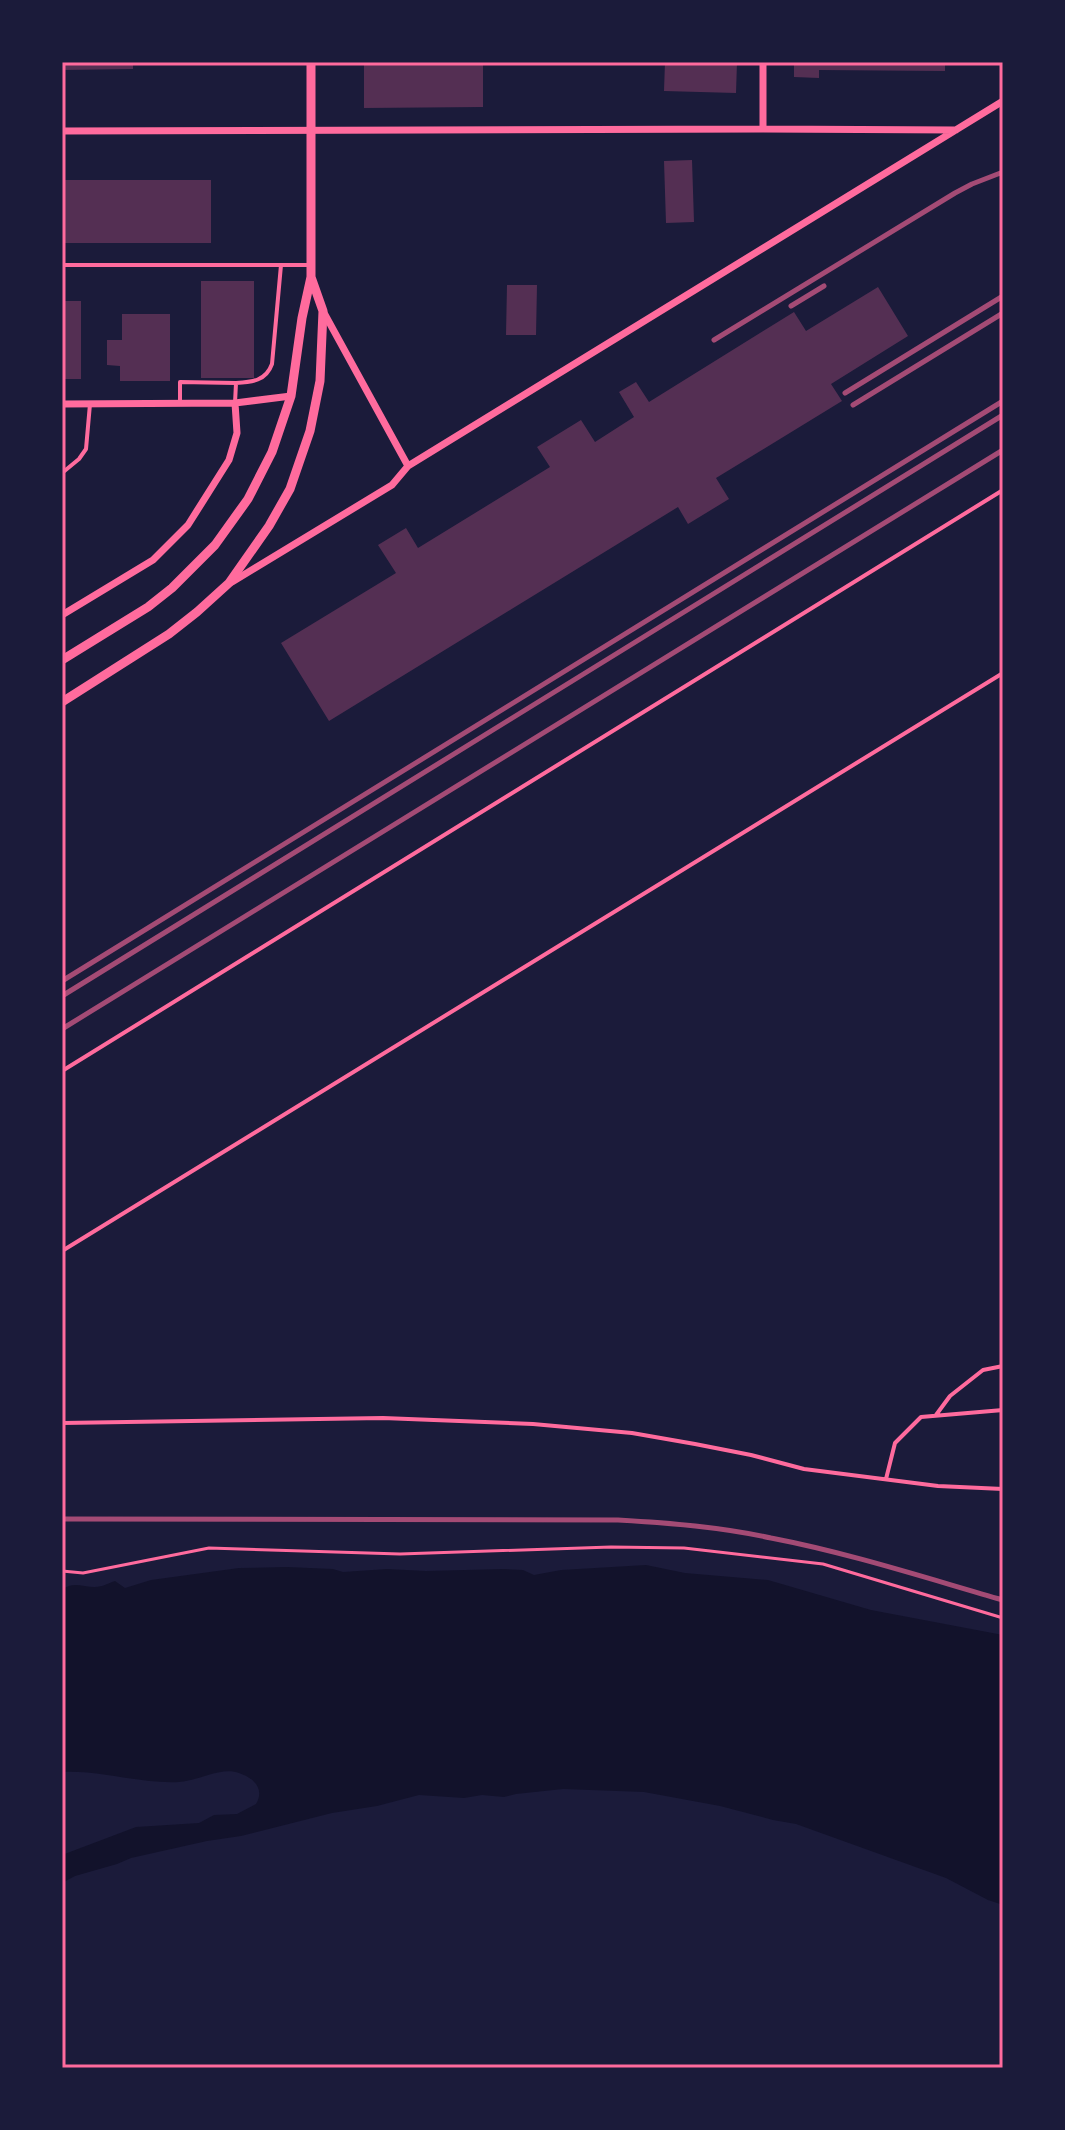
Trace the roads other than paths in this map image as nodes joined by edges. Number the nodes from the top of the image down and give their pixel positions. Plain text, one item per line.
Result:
1 (311, 62) edge
2 (763, 62) edge
3 (1003, 101) edge
4 (763, 129) junction
5 (956, 130) junction
6 (62, 131) edge
7 (311, 131) junction
8 (62, 265) edge
9 (281, 265) junction
10 (311, 265) junction
11 (311, 277) junction
12 (323, 311) junction
13 (236, 383) junction
14 (291, 396) junction
15 (235, 403) junction
16 (62, 404) edge
17 (90, 404) junction
18 (180, 404) junction
19 (408, 466) junction
20 (62, 473) edge
21 (1003, 490) edge
22 (229, 583) junction
23 (62, 615) edge
24 (62, 660) edge
25 (1003, 673) edge
26 (62, 702) edge
27 (62, 1071) edge
28 (62, 1251) edge
29 (1003, 1366) edge
30 (1003, 1410) edge
31 (936, 1415) junction
32 (62, 1423) edge
33 (886, 1479) junction
34 (1003, 1489) edge

1 - 7 street
2 - 4 street
3 - 5 street
4 - 5 street
4 - 7 street
5 - 19 street
6 - 7 street
7 - 10 street
8 - 9 lane
9 - 10 lane
9 - 13 lane
10 - 11 street
11 - 12 street
11 - 14 street
12 - 19 street
12 - 22 street
13 - 15 lane
13 - 18 lane
14 - 15 street
14 - 24 street
15 - 18 street
15 - 23 street
16 - 17 street
17 - 18 street
17 - 20 lane
19 - 22 street
21 - 27 lane
22 - 26 street
25 - 28 lane
29 - 31 lane
30 - 31 lane
31 - 33 lane
32 - 33 lane
33 - 34 lane

